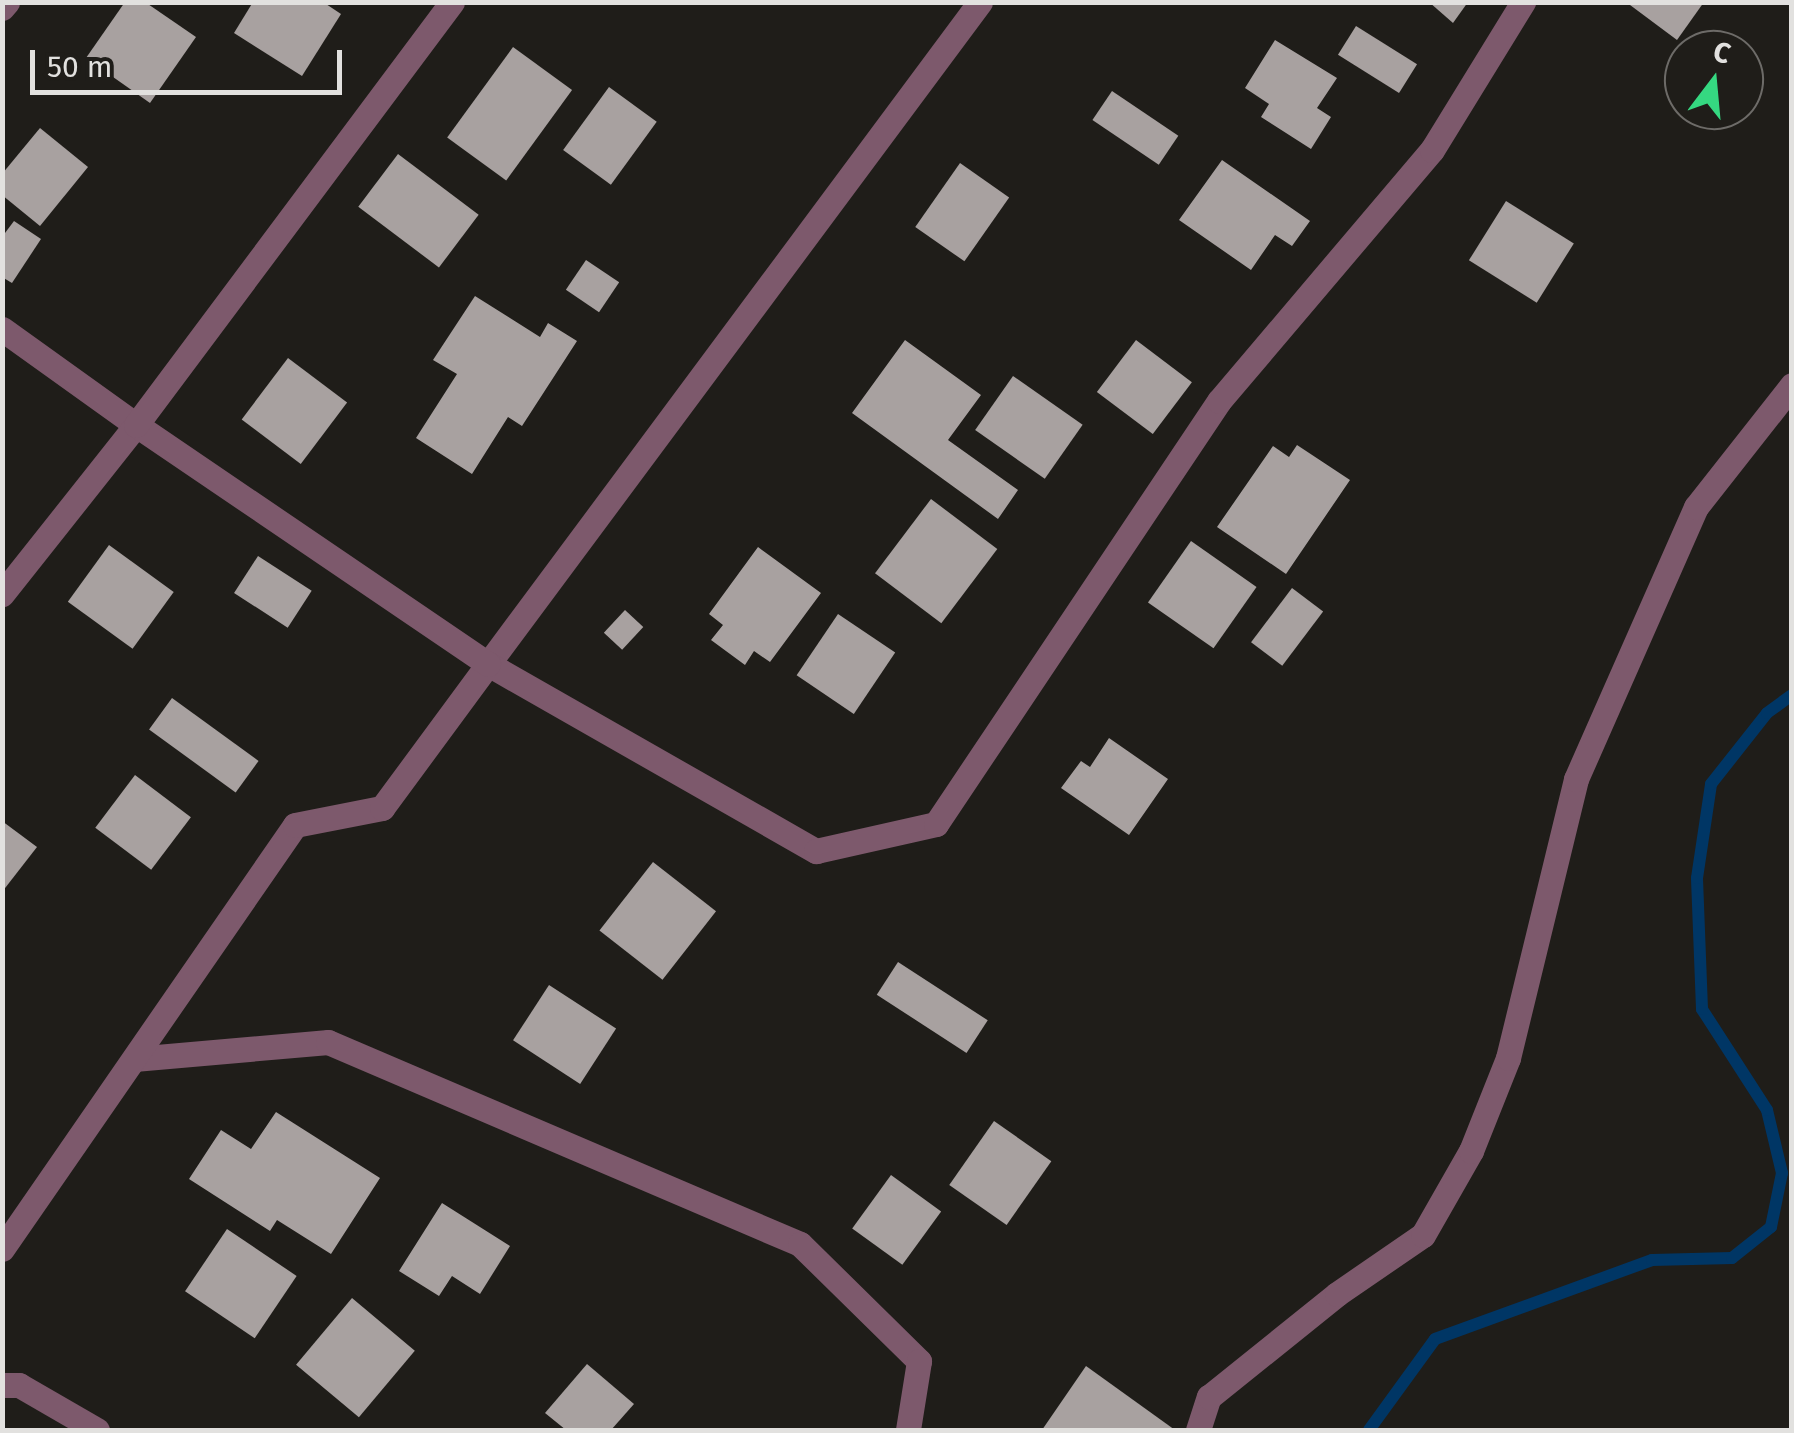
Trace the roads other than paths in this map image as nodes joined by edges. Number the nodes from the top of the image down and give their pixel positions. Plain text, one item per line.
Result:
1 (452, 2) edge
2 (980, 2) edge
3 (1524, 2) edge
4 (2, 329) edge
5 (1792, 385) edge
6 (136, 425) junction
7 (2, 594) edge
8 (488, 664) junction
9 (134, 1059) junction
10 (2, 1249) edge
11 (2, 1384) edge
12 (97, 1430) edge
13 (908, 1430) edge
14 (1198, 1430) edge

1 - 6 street
2 - 8 street
3 - 8 street
4 - 6 street
5 - 14 street
6 - 7 street
6 - 8 street
8 - 9 street
9 - 10 street
9 - 13 street
11 - 12 street

